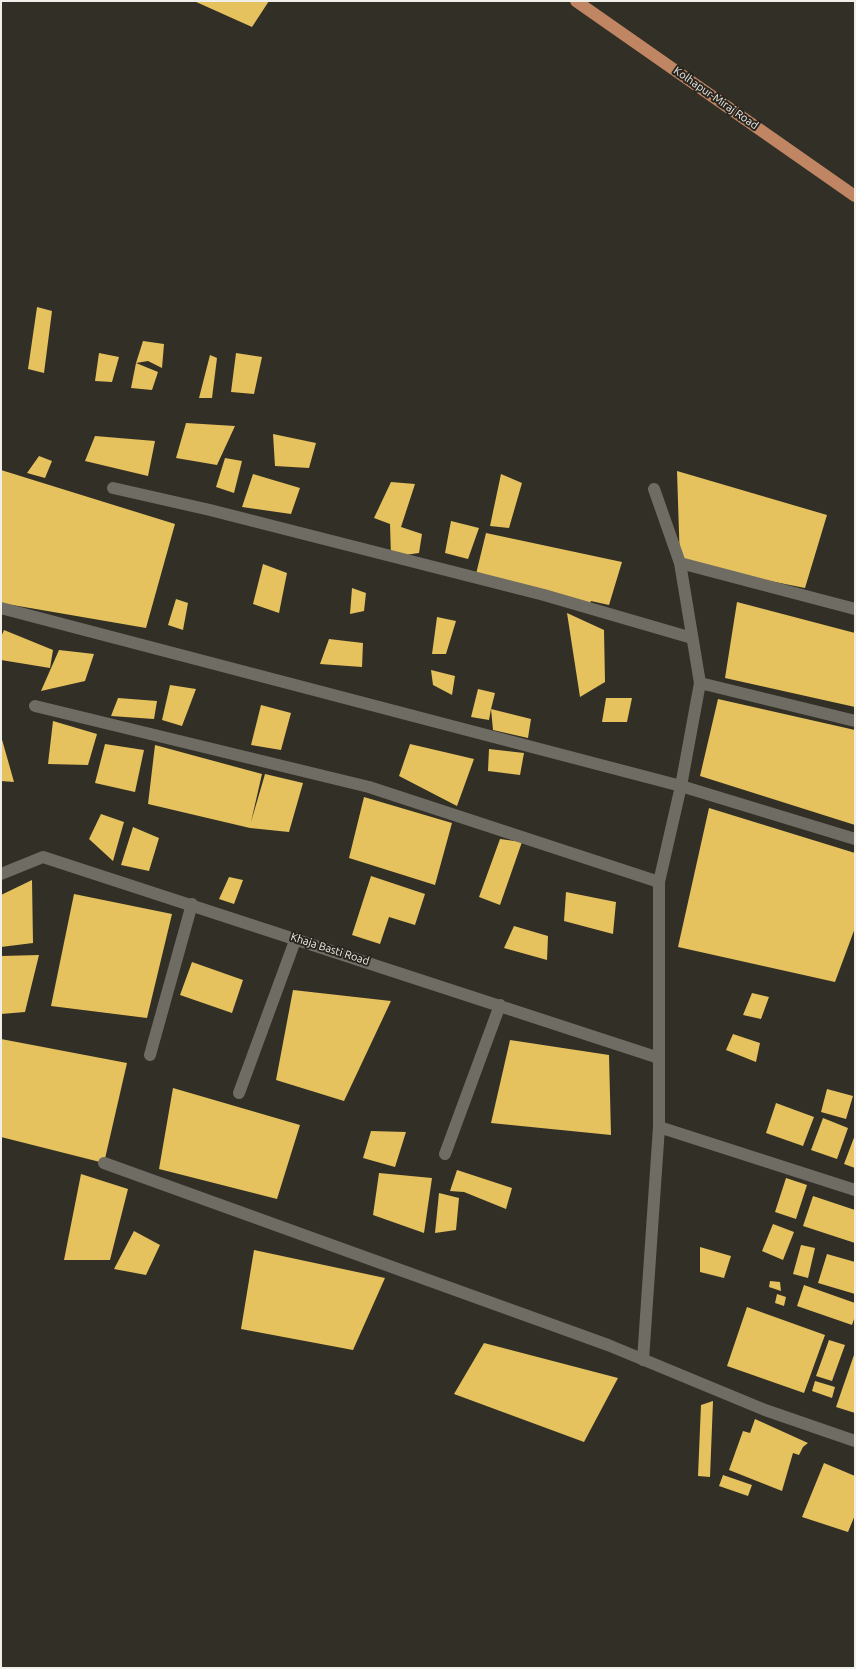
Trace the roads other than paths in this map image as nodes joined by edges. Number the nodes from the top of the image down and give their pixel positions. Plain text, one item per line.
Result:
1 (576, 1) edge
2 (855, 196) edge
3 (113, 488) dead end
4 (654, 489) dead end
5 (680, 563) junction
6 (1, 608) edge
7 (855, 609) edge
8 (692, 638) junction
9 (700, 683) junction
10 (35, 706) dead end
11 (855, 721) edge
12 (681, 786) junction
13 (855, 839) edge
14 (1, 874) edge
15 (659, 882) junction
16 (192, 904) junction
17 (296, 938) junction
18 (500, 1006) junction
19 (150, 1055) dead end
20 (659, 1058) junction
21 (239, 1093) dead end
22 (659, 1127) junction
23 (445, 1154) dead end
24 (104, 1164) dead end
25 (855, 1190) edge
26 (643, 1360) junction
27 (855, 1442) edge

1 - 2 main road, Kolhapur-Miraj Road
3 - 8 street
4 - 5 street
5 - 7 street
5 - 8 street
6 - 12 street
8 - 9 street
9 - 11 street
9 - 12 street
10 - 15 street
12 - 13 street
12 - 15 street
14 - 16 street, Khaja Basti Road
15 - 20 street
16 - 17 street, Khaja Basti Road
16 - 19 street
17 - 18 street, Khaja Basti Road
17 - 21 street
18 - 20 street, Khaja Basti Road
18 - 23 street
20 - 22 street
22 - 25 street
22 - 26 street
24 - 26 street
26 - 27 street

